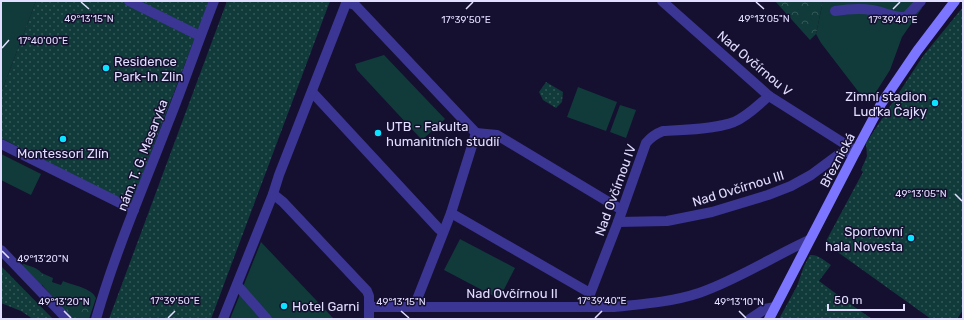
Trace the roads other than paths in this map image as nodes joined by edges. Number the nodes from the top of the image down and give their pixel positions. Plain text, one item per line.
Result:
1 (129, 1) edge
2 (214, 1) edge
3 (347, 1) edge
4 (662, 1) edge
5 (920, 1) edge
6 (955, 1) edge
7 (835, 11) dead end
8 (200, 36) junction
9 (312, 92) junction
10 (769, 96) junction
11 (476, 133) junction
12 (1, 144) edge
13 (856, 150) junction
14 (273, 194) junction
15 (134, 210) junction
16 (622, 210) junction
17 (450, 213) junction
18 (618, 222) junction
19 (444, 232) junction
20 (810, 240) junction
21 (1, 250) edge
22 (237, 285) junction
23 (590, 293) junction
24 (369, 307) junction
25 (414, 307) junction
26 (585, 307) junction
27 (775, 307) junction
28 (67, 319) edge
29 (96, 319) edge
30 (223, 319) edge
31 (267, 319) edge
32 (369, 319) edge
33 (750, 319) edge
34 (768, 319) edge

1 - 8 street
2 - 8 street, nám. T. G. Masaryka
3 - 9 street
3 - 11 street
4 - 10 street, Nad Ovčírnou V
5 - 7 street
6 - 13 main road, Březnická
8 - 15 street, nám. T. G. Masaryka
9 - 14 street
9 - 19 street
10 - 13 street, Nad Ovčírnou V
10 - 16 street, Nad Ovčírnou IV
11 - 16 street
11 - 17 street
12 - 15 street
13 - 18 street, Nad Ovčírnou III
13 - 20 main road, Březnická
14 - 22 street
14 - 24 street
15 - 29 street, nám. T. G. Masaryka
16 - 18 street, Nad Ovčírnou IV
17 - 19 street
17 - 23 street
18 - 23 street, Nad Ovčírnou IV
19 - 25 street
20 - 26 street, Nad Ovčírnou II
20 - 27 main road, Březnická
21 - 28 street
22 - 30 street
22 - 31 street
23 - 26 street, Nad Ovčírnou IV
24 - 25 street, Nad Ovčírnou II
24 - 32 street
25 - 26 street, Nad Ovčírnou II
27 - 33 street
27 - 34 main road, Březnická

